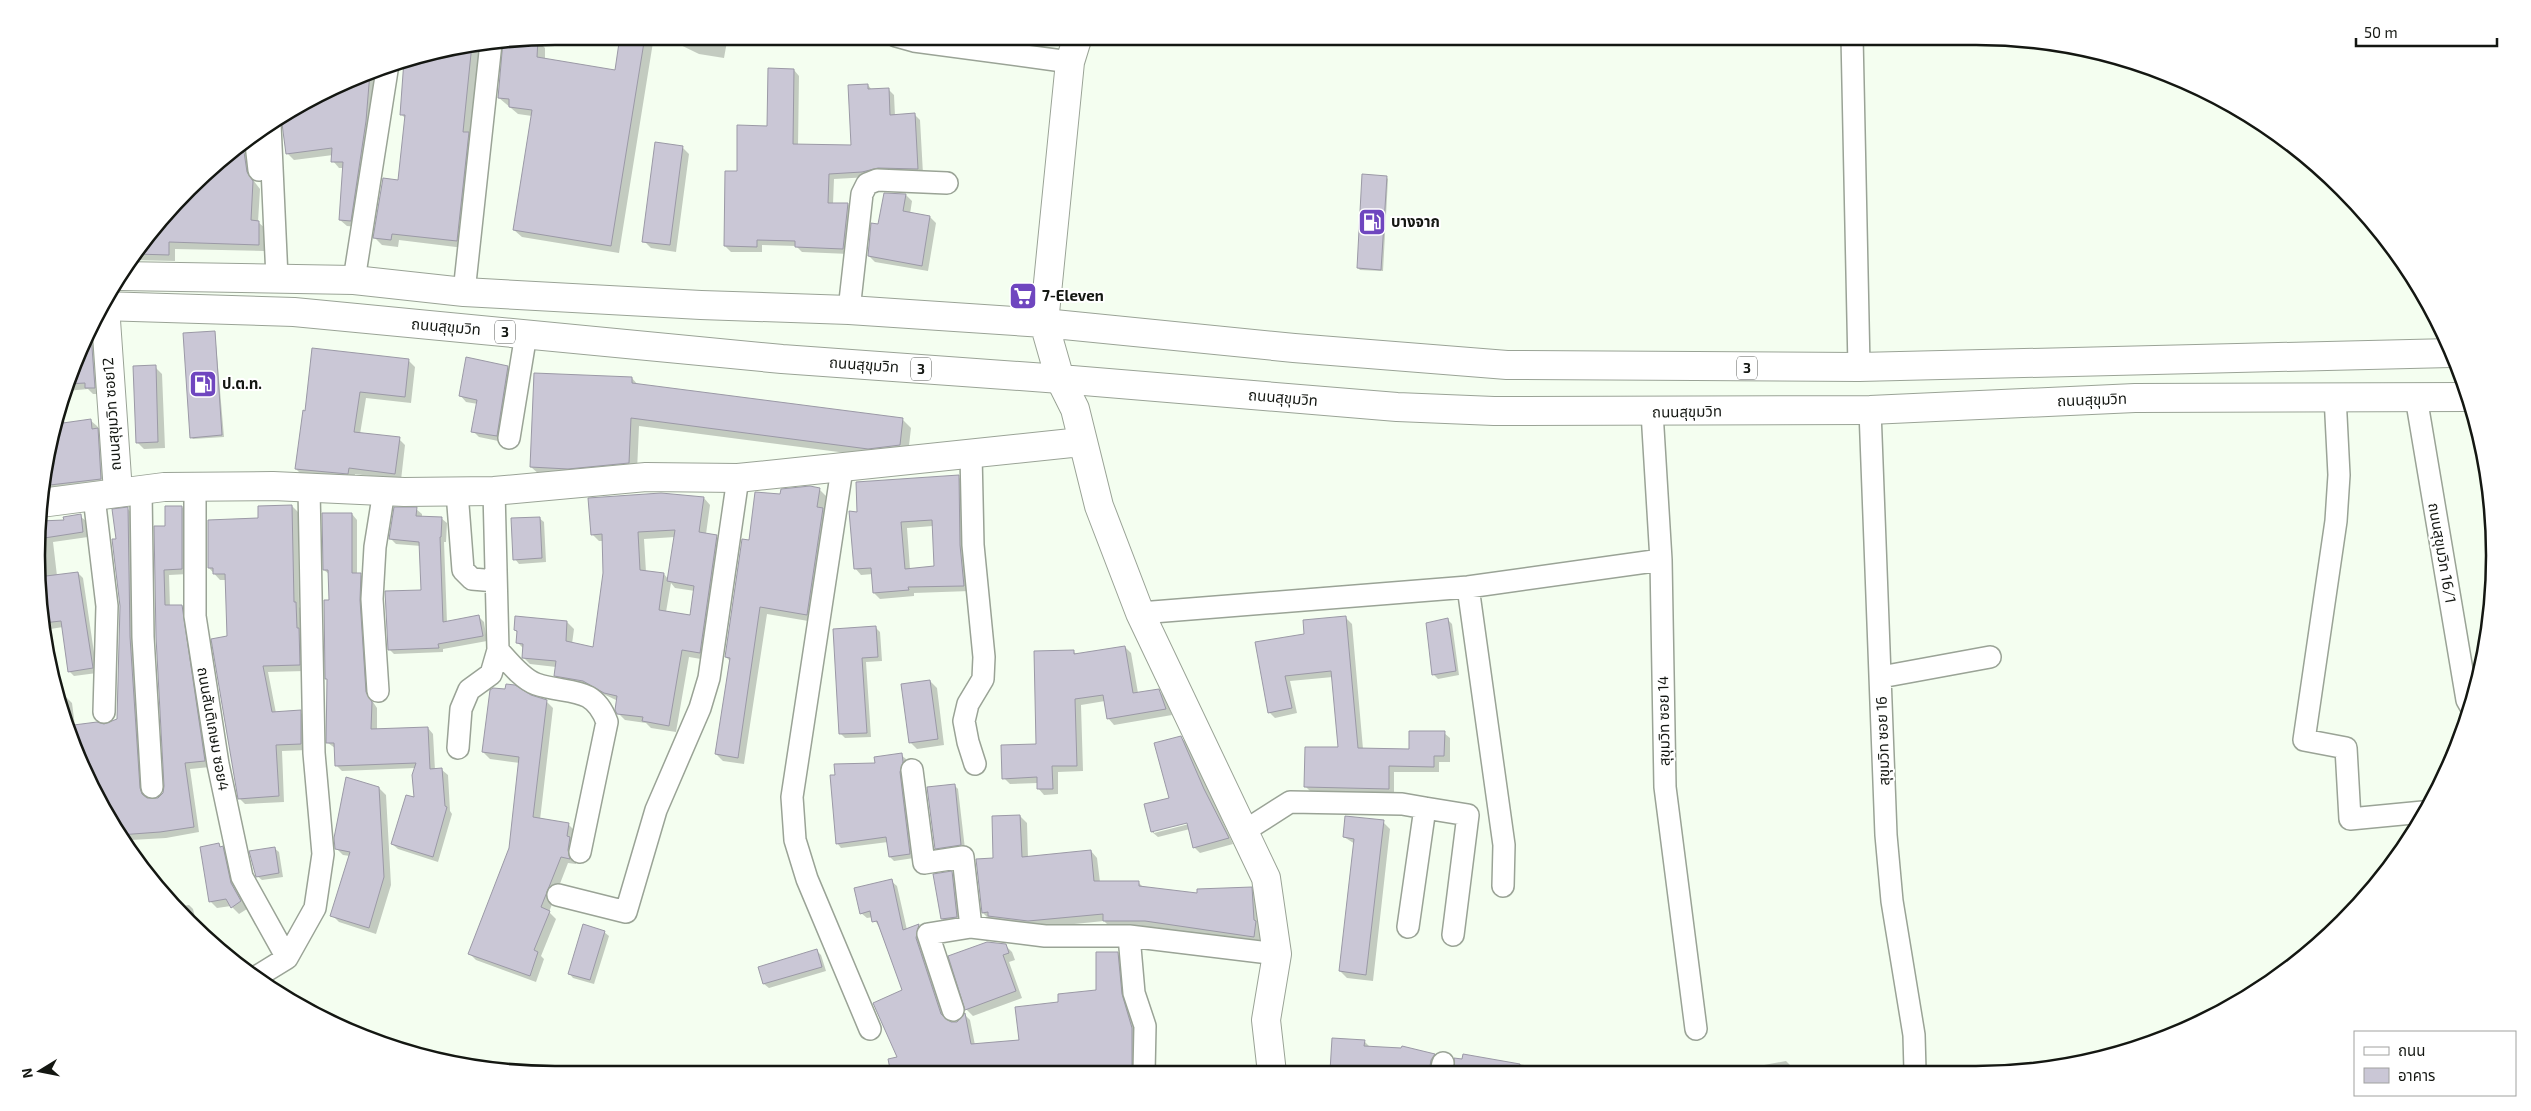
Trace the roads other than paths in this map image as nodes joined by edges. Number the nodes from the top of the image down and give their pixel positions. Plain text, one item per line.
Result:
1 (944, 45) edge
2 (1075, 45) edge
3 (1852, 45) edge
4 (490, 49) edge
5 (1070, 62) junction
6 (386, 74) edge
7 (270, 132) edge
8 (256, 142) edge
9 (947, 183) dead end
10 (273, 231) junction
11 (128, 276) edge
12 (277, 278) junction
13 (354, 280) junction
14 (386, 284) junction
15 (464, 292) junction
16 (110, 306) edge
17 (849, 310) junction
18 (104, 318) edge
19 (381, 321) junction
20 (1044, 323) junction
21 (526, 334) junction
22 (2444, 353) edge
23 (1859, 367) junction
24 (1060, 379) junction
25 (2335, 396) junction
26 (2416, 397) junction
27 (2461, 397) edge
28 (1870, 410) junction
29 (1652, 412) junction
30 (509, 438) dead end
31 (1081, 442) junction
32 (970, 454) junction
33 (842, 469) junction
34 (738, 478) junction
35 (195, 487) junction
36 (309, 488) junction
37 (384, 491) junction
38 (494, 491) junction
39 (456, 492) junction
40 (117, 493) junction
41 (48, 502) edge
42 (1661, 560) junction
43 (496, 581) junction
44 (1468, 587) junction
45 (1140, 613) junction
46 (498, 650) junction
47 (1990, 657) dead end
48 (1880, 677) junction
49 (378, 691) dead end
50 (2466, 696) edge
51 (104, 712) dead end
52 (458, 748) dead end
53 (975, 764) dead end
54 (912, 770) dead end
55 (152, 787) dead end
56 (1425, 808) junction
57 (2417, 813) edge
58 (1246, 830) junction
59 (580, 852) dead end
60 (1503, 886) dead end
61 (558, 895) dead end
62 (971, 927) junction
63 (1408, 927) dead end
64 (1453, 935) dead end
65 (1128, 936) junction
66 (1277, 954) junction
67 (287, 958) junction
68 (262, 973) edge
69 (953, 1010) dead end
70 (870, 1029) dead end
71 (1696, 1029) dead end
72 (1144, 1066) edge
73 (1271, 1066) edge
74 (1915, 1066) edge

1 - 5 street
2 - 5 main road
3 - 23 street
4 - 15 street
5 - 20 main road
6 - 13 street
7 - 10 street
8 - 10 street
9 - 17 street
10 - 12 street
11 - 12 main road, 3
12 - 13 main road, 3
13 - 14 main road, 3
14 - 15 main road, 3
14 - 19 main road
15 - 17 main road, 3
16 - 19 main road, ถนนสุขุมวิท / 3
17 - 20 main road, 3
18 - 40 main road, ถนนสุขุมวิท ซอย12
19 - 21 main road, ถนนสุขุมวิท / 3
20 - 23 main road, 3
20 - 24 main road
21 - 24 main road, ถนนสุขุมวิท / 3
21 - 30 street
22 - 23 main road, 3
24 - 29 main road, ถนนสุขุมวิท / 3
24 - 31 main road
25 - 26 main road, ถนนสุขุมวิท / 3
25 - 28 main road, ถนนสุขุมวิท / 3
25 - 57 street
26 - 27 main road, ถนนสุขุมวิท / 3
26 - 50 street, ถนนสุขุมวิท 16/1
28 - 29 main road, ถนนสุขุมวิท / 3
28 - 48 street, สุขุมวิท ซอย 16
29 - 42 street, สุขุมวิท ซอย 14
31 - 32 main road
31 - 45 main road
32 - 33 main road
32 - 53 street
33 - 34 main road
33 - 70 street
34 - 38 main road
34 - 61 street
35 - 36 main road
35 - 40 main road
35 - 67 street, ถนนสันติเกษม ซอย4
36 - 37 main road
36 - 67 street
37 - 39 main road
37 - 49 street
38 - 39 main road
38 - 43 street
39 - 43 street
40 - 41 main road
40 - 51 street
40 - 55 street
42 - 44 street
42 - 71 street, สุขุมวิท ซอย 14
43 - 46 street
44 - 45 street
44 - 60 street
45 - 58 main road
46 - 52 street
46 - 59 street
47 - 48 street
48 - 74 street, สุขุมวิท ซอย 16
54 - 62 street
56 - 58 street
56 - 63 street
56 - 64 street
58 - 66 main road
62 - 65 street
62 - 69 street
65 - 66 street
65 - 72 street
66 - 73 main road
67 - 68 street

